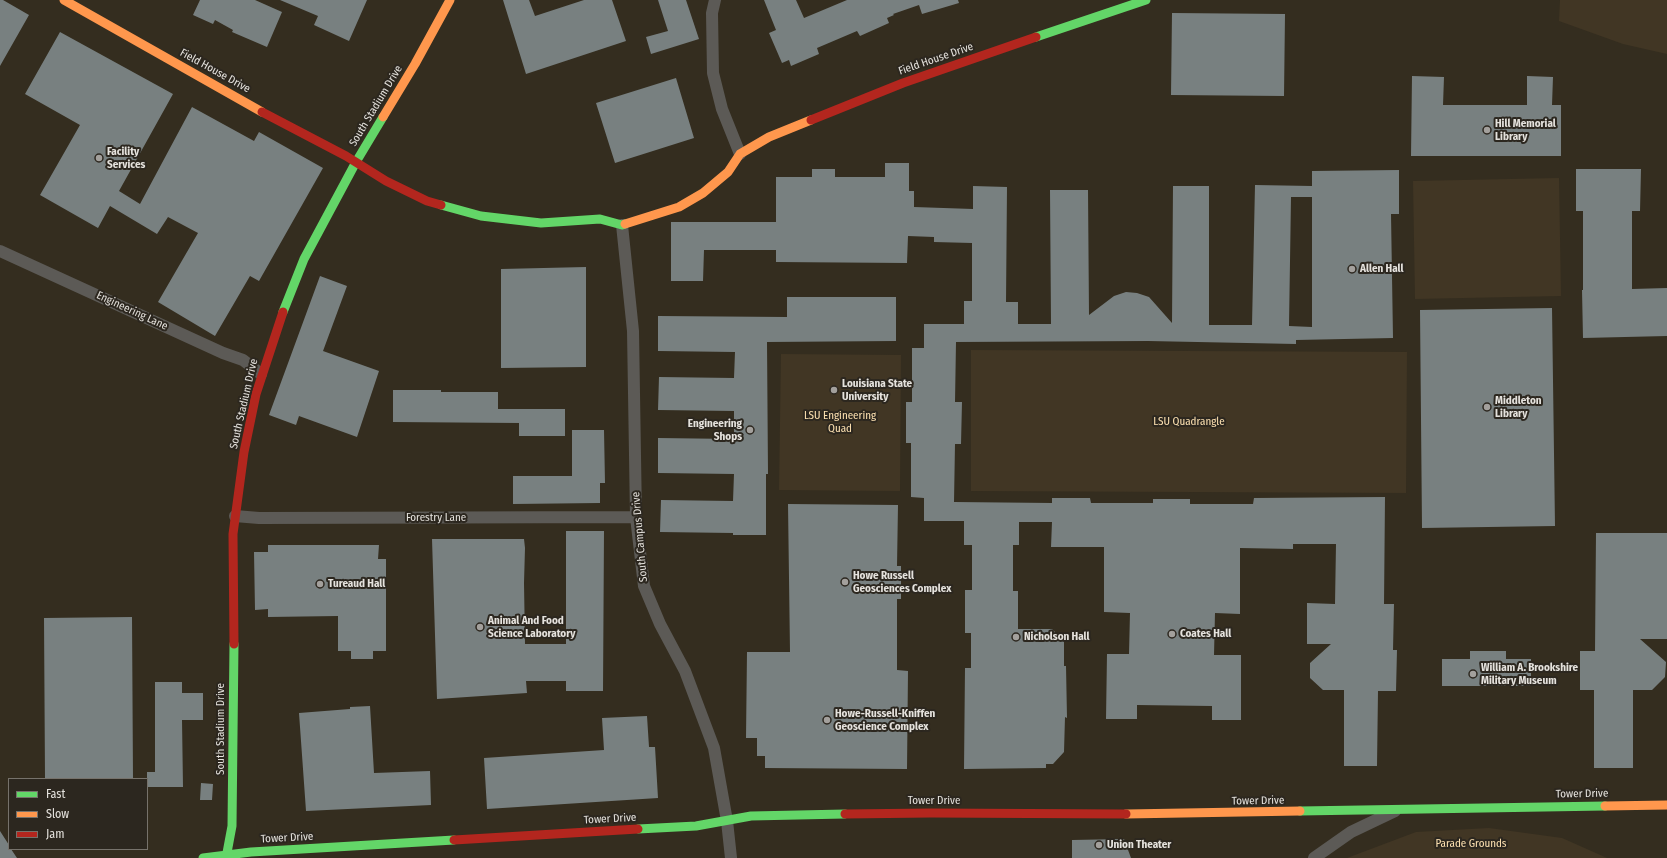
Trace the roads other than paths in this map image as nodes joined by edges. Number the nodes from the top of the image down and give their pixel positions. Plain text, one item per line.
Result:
1 (64, 0) edge
2 (450, 0) edge
3 (715, 0) edge
4 (1146, 0) edge
5 (740, 154) junction
6 (356, 162) junction
7 (622, 225) junction
8 (0, 251) edge
9 (262, 374) junction
10 (235, 516) junction
11 (636, 517) junction
12 (1667, 805) edge
13 (1399, 808) junction
14 (726, 820) junction
15 (226, 857) edge
16 (203, 858) edge
17 (731, 858) edge
18 (1314, 858) edge

1 - 6 street, Field House Drive
2 - 6 street, South Stadium Drive
3 - 5 street
4 - 5 street, Field House Drive
5 - 7 street
6 - 7 street, Field House Drive
6 - 9 street, South Stadium Drive
7 - 11 street, South Campus Drive
8 - 9 street, Engineering Lane
9 - 10 street, South Stadium Drive
10 - 11 street, Forestry Lane
10 - 15 street, South Stadium Drive
11 - 14 street, South Campus Drive
12 - 13 street, Tower Drive
13 - 14 street, Tower Drive
13 - 18 street
14 - 15 street, Tower Drive
14 - 17 street, South Campus Drive
15 - 16 street, Tower Drive

